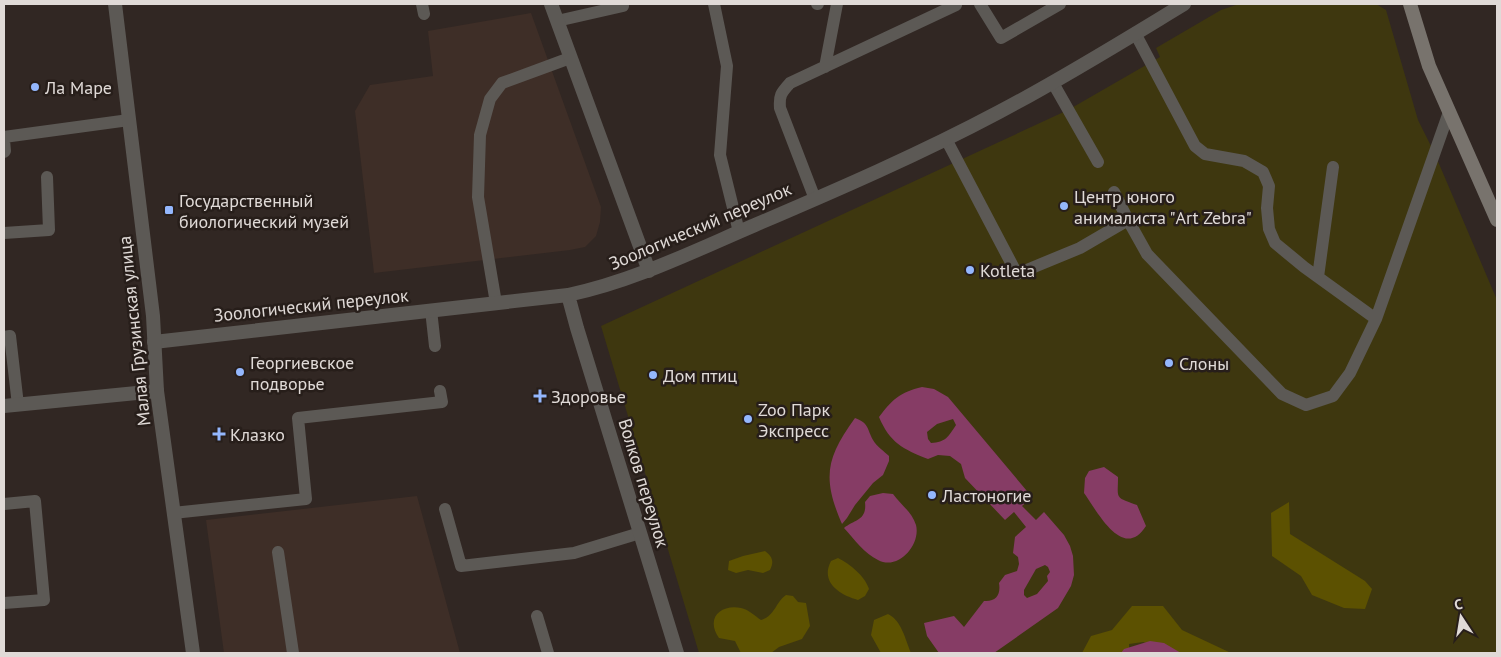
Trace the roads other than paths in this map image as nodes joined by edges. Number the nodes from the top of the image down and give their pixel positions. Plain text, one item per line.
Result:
1 (114, 4) edge
2 (551, 4) edge
3 (714, 4) edge
4 (837, 4) edge
5 (980, 4) edge
6 (1060, 4) edge
7 (1184, 4) edge
8 (1410, 4) edge
9 (956, 5) dead end
10 (623, 6) dead end
11 (557, 21) junction
12 (1135, 33) junction
13 (570, 58) junction
14 (825, 66) junction
15 (1053, 82) junction
16 (1449, 112) junction
17 (129, 120) junction
18 (4, 138) edge
19 (946, 139) junction
20 (4, 152) edge
21 (1098, 162) dead end
22 (1333, 167) dead end
23 (47, 177) dead end
24 (1114, 192) dead end
25 (815, 198) junction
26 (1128, 220) junction
27 (1497, 220) edge
28 (739, 232) junction
29 (4, 233) edge
30 (649, 271) junction
31 (1318, 277) junction
32 (568, 294) junction
33 (496, 303) junction
34 (431, 310) junction
35 (1376, 320) junction
36 (4, 337) edge
37 (154, 342) junction
38 (435, 346) dead end
39 (157, 391) junction
40 (440, 391) dead end
41 (11, 405) edge
42 (4, 504) edge
43 (445, 509) dead end
44 (174, 513) junction
45 (640, 533) junction
46 (278, 552) dead end
47 (4, 604) edge
48 (537, 616) dead end
49 (193, 653) edge
50 (293, 653) edge
51 (548, 653) edge
52 (677, 653) edge

1 - 17 street, Малая Грузинская улица
2 - 11 street
3 - 28 lane
4 - 14 lane
5 - 6 lane
7 - 12 street, Зоологический переулок
8 - 16 main road
9 - 14 lane
10 - 11 lane
11 - 13 street
12 - 15 street, Зоологический переулок
12 - 31 lane
13 - 30 street
13 - 33 lane
14 - 25 lane
15 - 19 street, Зоологический переулок
15 - 21 lane
16 - 27 main road
16 - 35 lane
17 - 18 lane
17 - 37 street, Малая Грузинская улица
18 - 20 lane
19 - 25 street, Зоологический переулок
19 - 26 lane
22 - 31 lane
23 - 29 lane
24 - 26 lane
25 - 28 street, Зоологический переулок
26 - 35 lane
28 - 30 street, Зоологический переулок
30 - 32 street, Зоологический переулок
31 - 35 lane
32 - 33 street, Зоологический переулок
32 - 45 street, Волков переулок
33 - 34 street, Зоологический переулок
34 - 37 street, Зоологический переулок
34 - 38 lane
36 - 41 lane
37 - 39 street, Малая Грузинская улица
39 - 41 street
39 - 44 street, Малая Грузинская улица
40 - 44 lane
42 - 47 lane
43 - 45 lane
44 - 49 street, Малая Грузинская улица
45 - 52 street, Волков переулок
46 - 50 lane
48 - 51 lane

